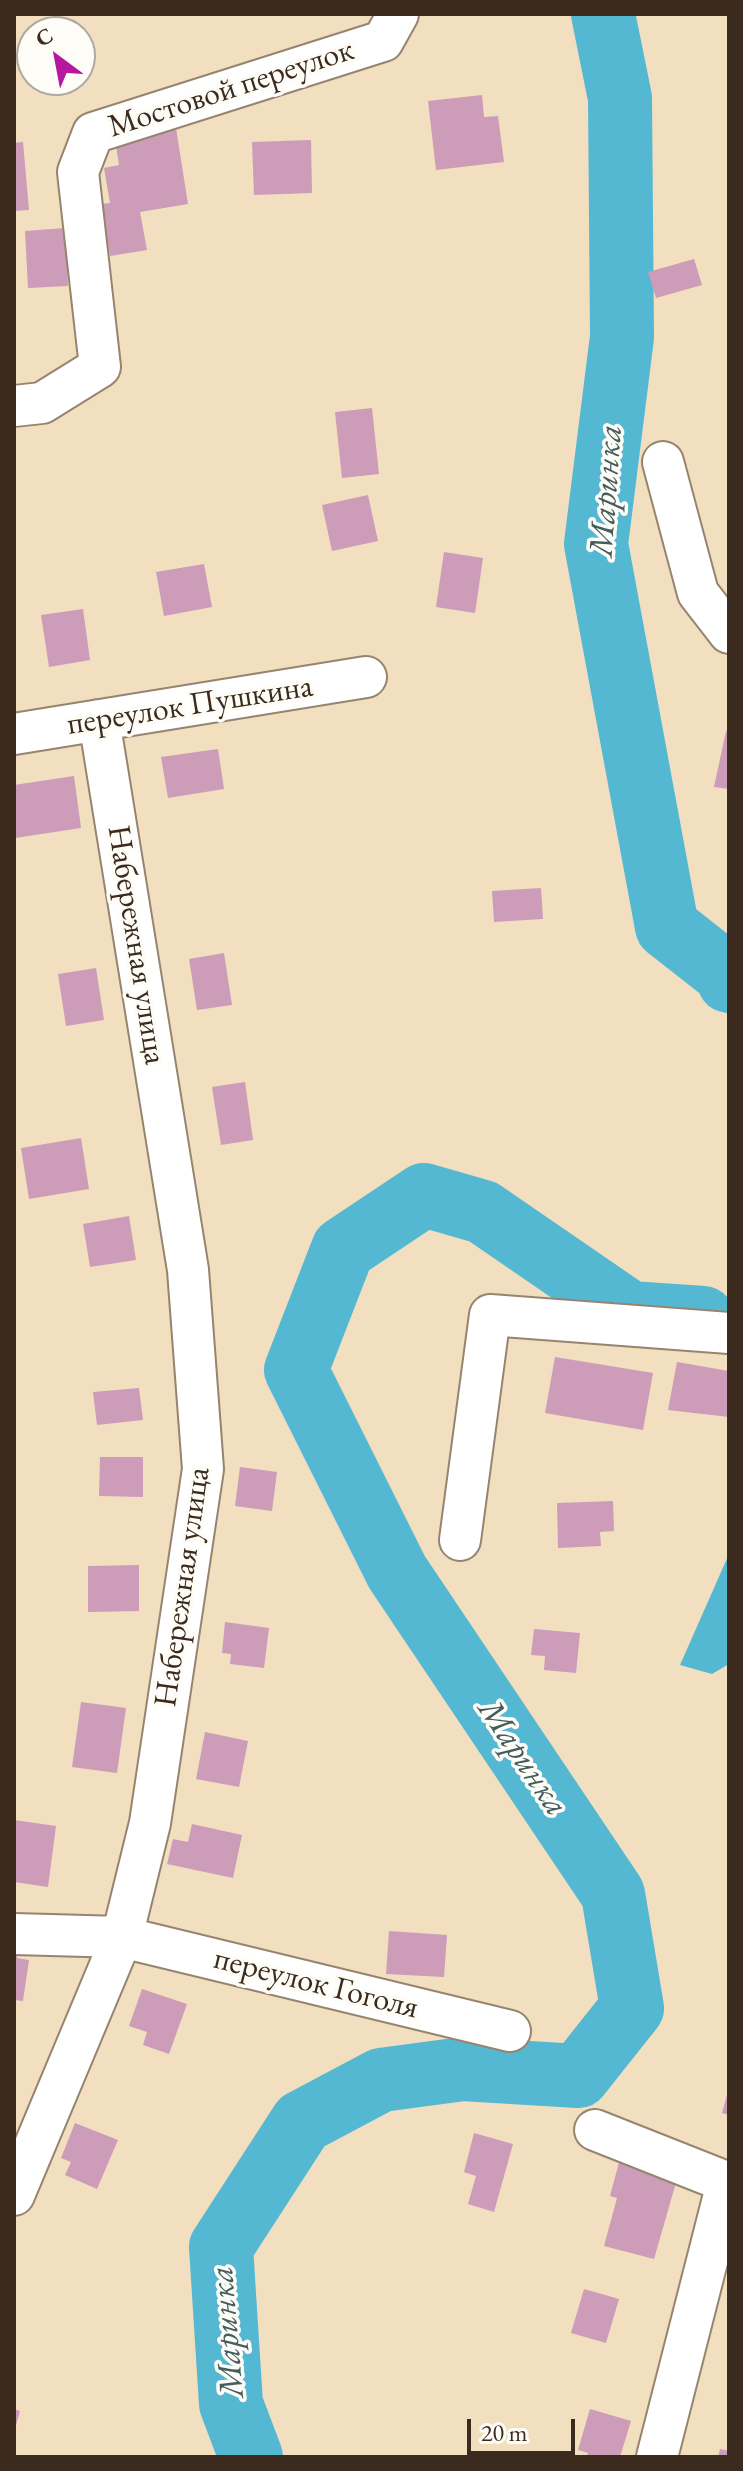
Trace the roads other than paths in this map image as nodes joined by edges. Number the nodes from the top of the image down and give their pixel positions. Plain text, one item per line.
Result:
1 (398, 14) edge
2 (14, 406) edge
3 (663, 462) dead end
4 (729, 633) edge
5 (366, 677) dead end
6 (99, 720) junction
7 (14, 734) edge
8 (729, 1333) edge
9 (460, 1540) dead end
10 (14, 1934) edge
11 (122, 1937) junction
12 (510, 2031) dead end
13 (595, 2130) dead end
14 (728, 2183) edge
15 (14, 2195) edge
16 (657, 2457) edge

1 - 2 street, Мостовой переулок
3 - 4 street
5 - 6 street, переулок Пушкина
6 - 7 street, переулок Пушкина
6 - 11 street, Набережная улица
8 - 9 street
10 - 11 street, переулок Гоголя
11 - 12 street, переулок Гоголя
11 - 15 street, Набережная улица
13 - 14 street
14 - 16 street

